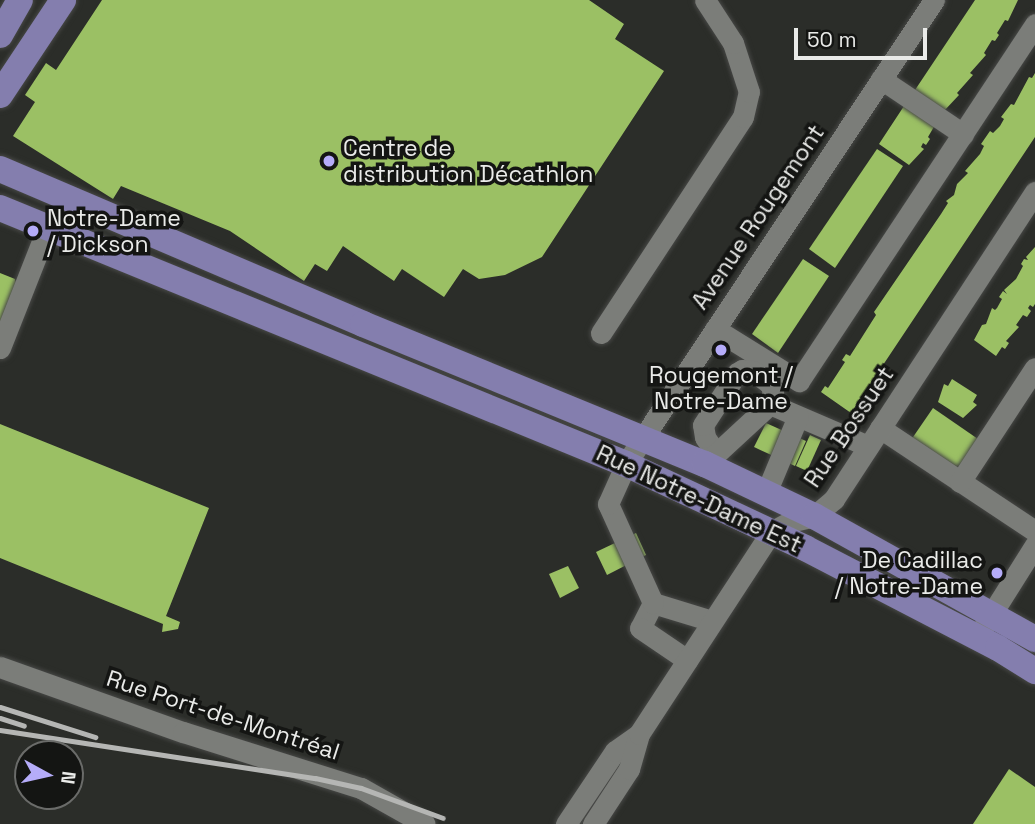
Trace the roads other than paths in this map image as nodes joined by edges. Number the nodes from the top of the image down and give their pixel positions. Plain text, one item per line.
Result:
1 (18, 0) edge
2 (63, 0) edge
3 (705, 0) edge
4 (934, 0) edge
5 (0, 20) edge
6 (1035, 24) edge
7 (0, 35) edge
8 (881, 79) junction
9 (0, 95) edge
10 (962, 134) junction
11 (0, 169) edge
12 (1035, 192) edge
13 (0, 208) edge
14 (48, 226) junction
15 (363, 324) junction
16 (715, 329) junction
17 (601, 333) dead end
18 (0, 348) edge
19 (352, 351) junction
20 (1035, 368) edge
21 (770, 404) junction
22 (798, 416) junction
23 (880, 428) junction
24 (643, 438) junction
25 (868, 446) junction
26 (710, 458) junction
27 (626, 464) junction
28 (960, 482) junction
29 (766, 493) junction
30 (814, 516) junction
31 (1035, 531) edge
32 (771, 533) junction
33 (1035, 545) edge
34 (653, 603) junction
35 (992, 613) junction
36 (712, 621) junction
37 (977, 637) junction
38 (1035, 639) edge
39 (687, 660) junction
40 (0, 667) edge
41 (1035, 671) edge
42 (639, 733) junction
43 (425, 824) edge
44 (566, 824) edge
45 (593, 824) edge

1 - 5 main road
1 - 7 main road
2 - 9 main road
3 - 17 street
4 - 8 street, Avenue Rougemont
6 - 10 street
8 - 10 street
8 - 16 street, Avenue Rougemont
10 - 16 street
11 - 15 main road, Rue Notre-Dame Est
12 - 23 street, Rue Bossuet
13 - 14 main road, Rue Notre-Dame Est
14 - 18 street
14 - 19 main road, Rue Notre-Dame Est
15 - 19 main road
15 - 24 main road, Rue Notre-Dame Est
16 - 24 street, Avenue Rougemont
19 - 27 main road, Rue Notre-Dame Est
20 - 28 street
21 - 22 street
21 - 26 street
21 - 26 street
22 - 25 street
22 - 29 street
23 - 25 street, Rue Bossuet
23 - 28 street
24 - 26 main road, Rue Notre-Dame Est
24 - 27 street, Avenue Rougemont
25 - 30 street, Rue Bossuet
26 - 29 main road, Rue Notre-Dame Est
27 - 32 main road, Rue Notre-Dame Est
27 - 34 street, Avenue Rougemont
28 - 31 street
29 - 30 main road, Rue Notre-Dame Est
30 - 32 street, Rue Bossuet
30 - 35 main road, Rue Notre-Dame Est
32 - 36 street
32 - 37 main road, Rue Notre-Dame Est
33 - 35 street
34 - 36 street
34 - 39 street
35 - 37 street
35 - 38 main road, Rue Notre-Dame Est
36 - 39 street
37 - 41 main road, Rue Notre-Dame Est
39 - 42 street
40 - 43 street, Rue Port-de-Montréal
42 - 44 street
42 - 45 street

